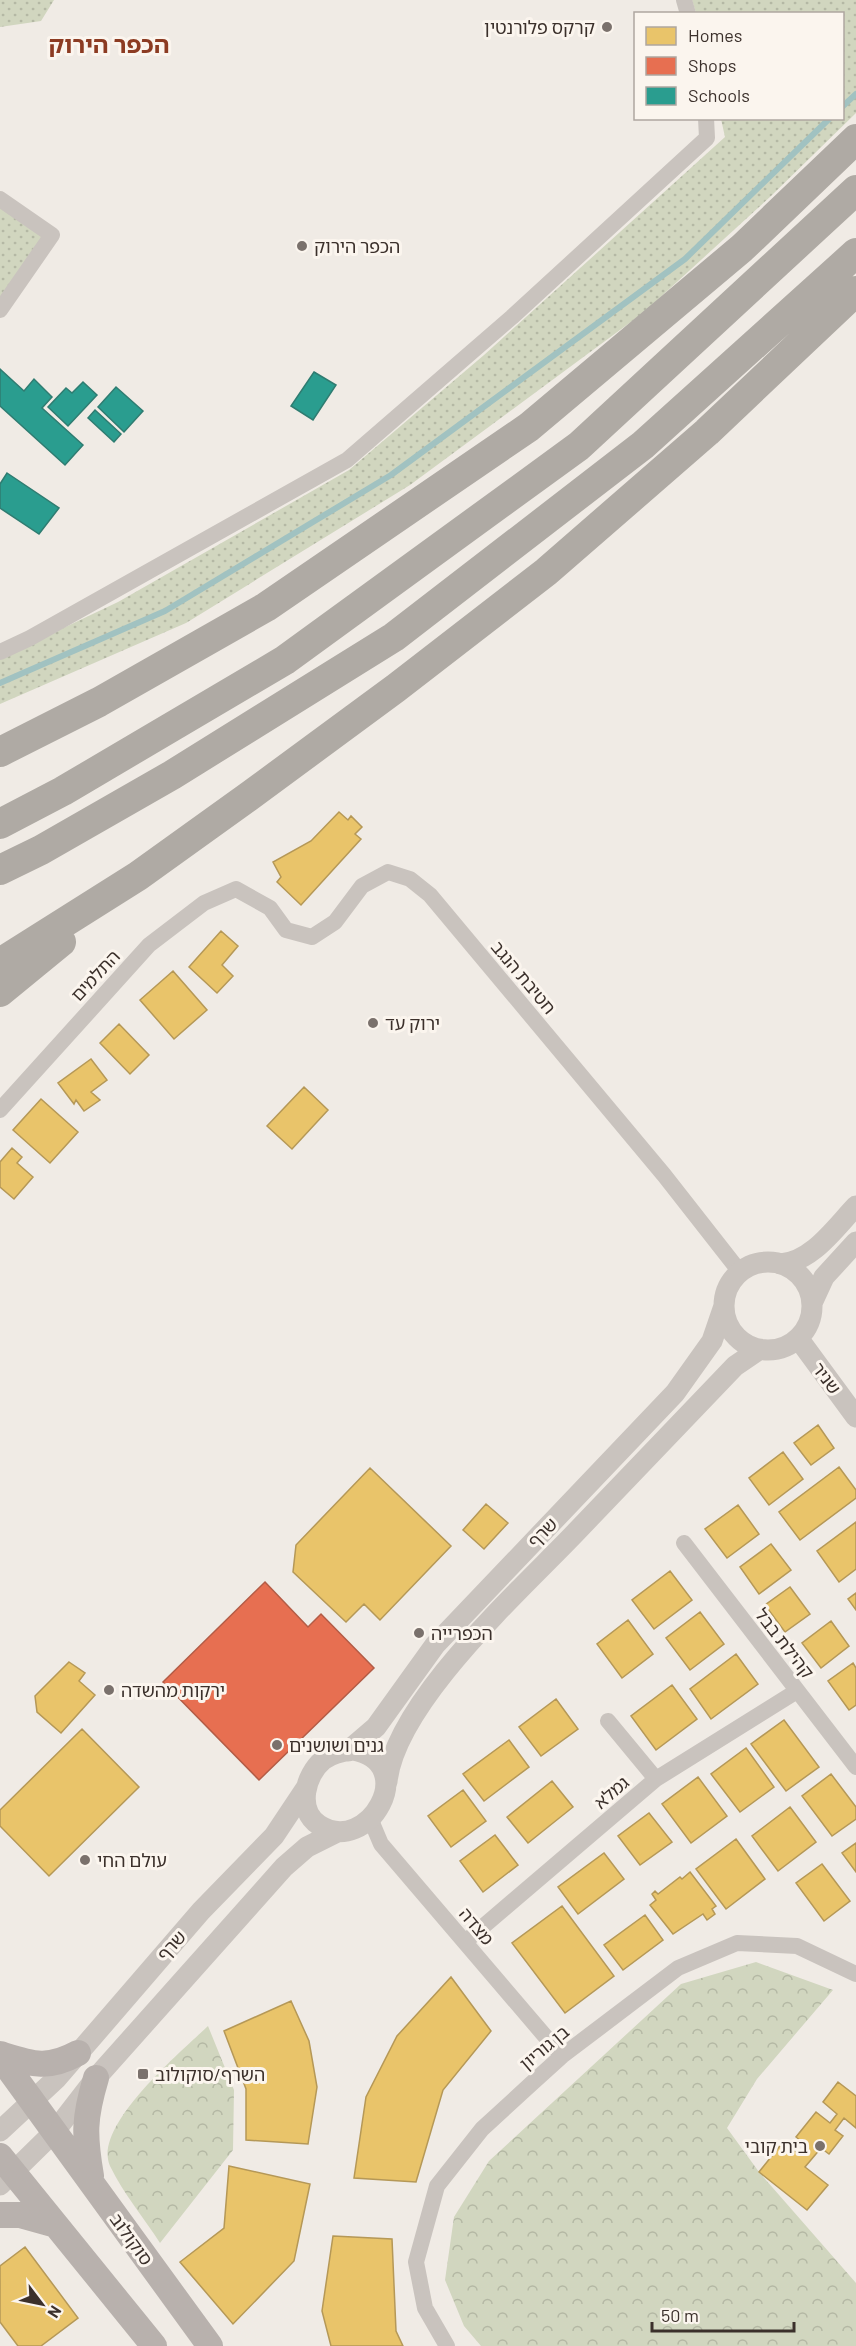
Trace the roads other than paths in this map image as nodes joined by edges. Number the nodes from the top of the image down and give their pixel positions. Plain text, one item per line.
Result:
1 (706, 120) edge
2 (856, 139) edge
3 (856, 190) edge
4 (0, 199) edge
5 (856, 254) edge
6 (856, 291) edge
7 (0, 310) edge
8 (0, 652) edge
9 (99, 702) junction
10 (0, 737) edge
11 (0, 752) edge
12 (0, 824) edge
13 (0, 870) edge
14 (138, 876) junction
15 (236, 889) joint
16 (0, 963) edge
17 (0, 993) edge
18 (0, 1110) edge
19 (856, 1206) edge
20 (856, 1242) edge
21 (780, 1264) junction
22 (740, 1272) junction
23 (812, 1304) junction
24 (724, 1306) junction
25 (798, 1338) junction
26 (760, 1349) junction
27 (856, 1417) edge
28 (684, 1543) dead end
29 (797, 1691) junction
30 (608, 1721) dead end
31 (348, 1750) junction
32 (856, 1767) edge
33 (656, 1779) junction
34 (387, 1782) junction
35 (306, 1788) junction
36 (370, 1818) junction
37 (337, 1832) junction
38 (465, 1942) junction
39 (856, 1974) edge
40 (78, 2053) junction
41 (0, 2056) edge
42 (562, 2056) junction
43 (96, 2078) junction
44 (32, 2100) junction
45 (56, 2130) junction
46 (0, 2131) edge
47 (4, 2171) edge
48 (93, 2185) junction
49 (0, 2215) edge
50 (56, 2225) junction
51 (154, 2346) edge
52 (210, 2346) edge
53 (447, 2346) edge

1 - 8 street
2 - 9 highway
3 - 12 highway
4 - 7 street
5 - 13 highway
6 - 14 highway
9 - 10 highway
9 - 11 highway
14 - 16 highway
14 - 17 highway
15 - 18 street, התלמים
15 - 22 street, חטיבת הנגב
19 - 21 street
20 - 23 street
21 - 22 street
21 - 23 street
22 - 24 street
23 - 25 street
24 - 26 street
24 - 31 street, שרף
25 - 26 street
25 - 27 street, שניר
26 - 34 street, שרף
28 - 29 street, קהילת בבל
29 - 32 street, קהילת בבל
29 - 33 street, גמלא
30 - 33 street
31 - 34 street
31 - 35 street
33 - 38 street, גמלא
34 - 36 street
35 - 37 street
35 - 40 street, שרף
36 - 37 street
36 - 38 street, מצדה
37 - 43 street, שרף
38 - 42 street, מצדה
39 - 42 street, בן גוריון
40 - 41 main road
40 - 44 street, שרף
41 - 44 main road, סוקולוב
42 - 53 street, בן גוריון
43 - 45 street, שרף
43 - 48 main road
44 - 45 main road, סוקולוב
44 - 46 street, שרף
45 - 47 street, שרף
45 - 48 main road, סוקולוב
47 - 50 main road
48 - 52 main road, סוקולוב
49 - 50 main road
50 - 51 main road

